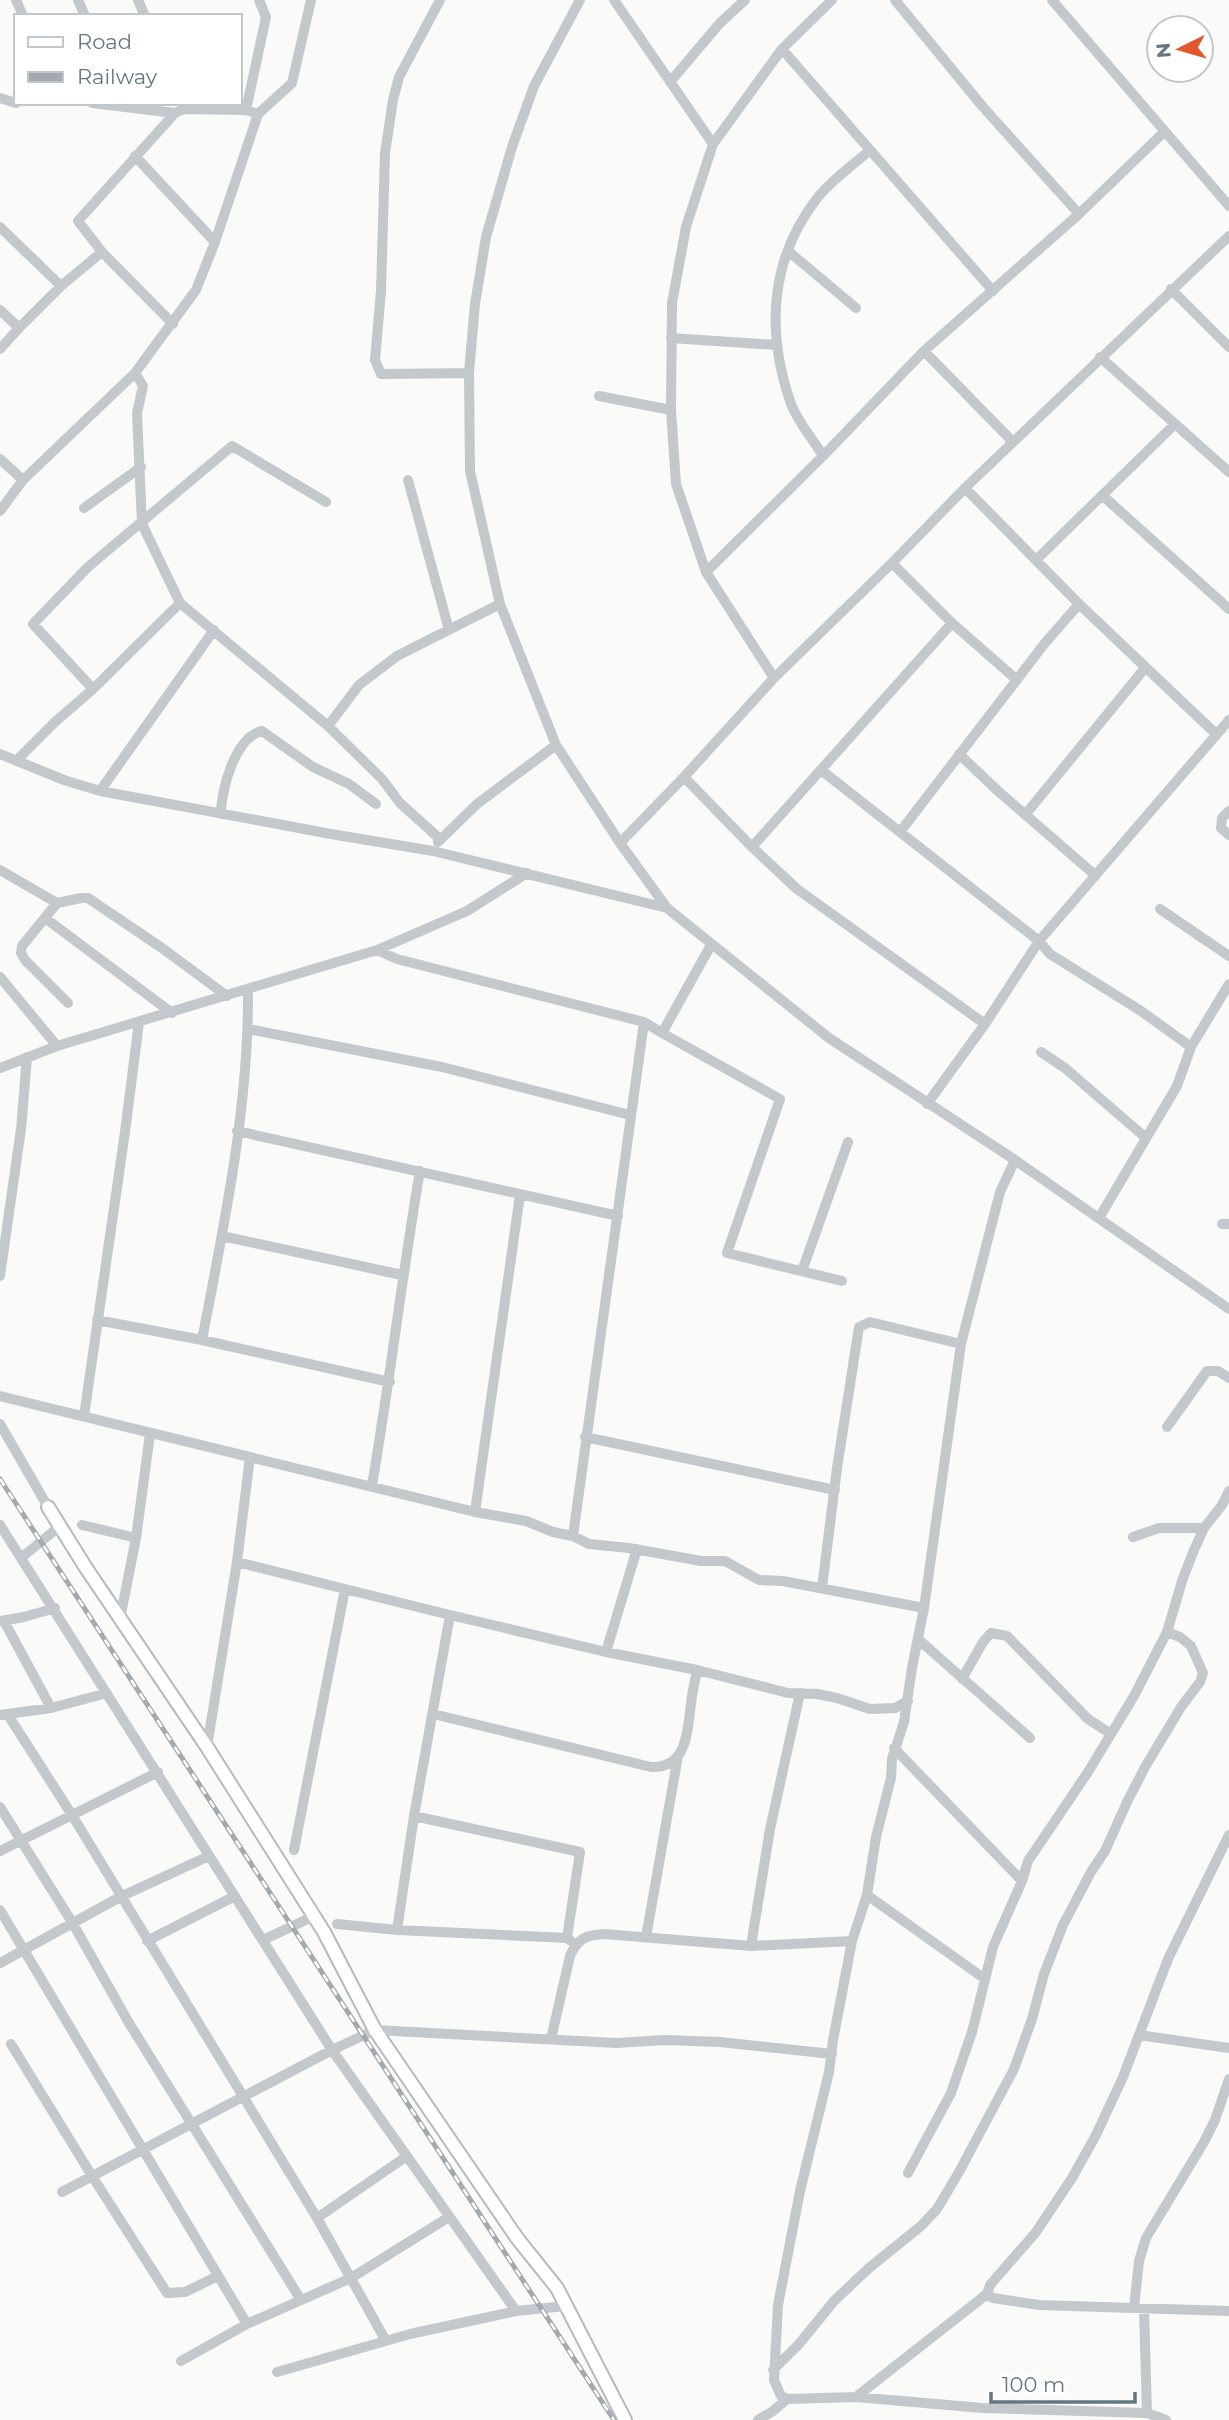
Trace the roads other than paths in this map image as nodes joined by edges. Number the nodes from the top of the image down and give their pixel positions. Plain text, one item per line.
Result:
1 (259, 0) edge
2 (310, 0) edge
3 (440, 0) edge
4 (580, 0) edge
5 (614, 0) edge
6 (746, 0) edge
7 (832, 0) edge
8 (895, 0) edge
9 (1052, 0) edge
10 (782, 48) junction
11 (670, 82) junction
12 (125, 106) edge
13 (180, 108) edge
14 (246, 110) junction
15 (258, 114) junction
16 (1164, 132) junction
17 (713, 144) junction
18 (870, 150) junction
19 (135, 156) junction
20 (1229, 206) edge
21 (1079, 214) junction
22 (0, 227) edge
23 (1229, 236) edge
24 (215, 242) junction
25 (788, 251) junction
26 (102, 252) junction
27 (61, 286) junction
28 (1171, 289) junction
29 (993, 291) junction
30 (856, 309) dead end
31 (0, 310) edge
32 (173, 324) junction
33 (19, 328) junction
34 (671, 338) junction
35 (776, 345) junction
36 (1229, 347) edge
37 (0, 349) edge
38 (924, 351) junction
39 (1100, 357) junction
40 (135, 373) junction
41 (469, 373) junction
42 (599, 396) dead end
43 (671, 410) junction
44 (1174, 425) junction
45 (1013, 442) junction
46 (823, 456) junction
47 (0, 459) edge
48 (141, 467) junction
49 (1229, 472) edge
50 (23, 480) junction
51 (408, 480) dead end
52 (965, 488) junction
53 (1102, 495) junction
54 (326, 502) dead end
55 (85, 508) dead end
56 (0, 511) edge
57 (142, 524) junction
58 (1036, 560) junction
59 (892, 563) junction
60 (706, 572) junction
61 (180, 603) junction
62 (500, 604) junction
63 (1079, 604) junction
64 (1229, 610) edge
65 (952, 623) junction
66 (214, 630) junction
67 (449, 630) junction
68 (1145, 668) junction
69 (774, 678) junction
70 (1017, 680) junction
71 (93, 689) junction
72 (1229, 720) edge
73 (328, 726) junction
74 (1216, 734) junction
75 (556, 745) junction
76 (0, 754) edge
77 (960, 754) junction
78 (16, 761) junction
79 (821, 770) junction
80 (684, 777) junction
81 (100, 791) junction
82 (376, 804) dead end
83 (1229, 811) edge
84 (220, 814) junction
85 (1025, 815) junction
86 (900, 832) junction
87 (1229, 835) edge
88 (440, 839) junction
89 (620, 843) junction
90 (752, 847) junction
91 (433, 851) junction
92 (0, 870) edge
93 (527, 873) junction
94 (1095, 875) junction
95 (57, 903) junction
96 (667, 908) junction
97 (1160, 909) dead end
98 (45, 918) junction
99 (1039, 941) junction
100 (711, 944) junction
101 (377, 950) junction
102 (1229, 956) edge
103 (0, 977) edge
104 (1229, 984) edge
105 (248, 990) junction
106 (227, 996) junction
107 (68, 1003) dead end
108 (172, 1013) junction
109 (139, 1022) junction
110 (644, 1022) junction
111 (985, 1024) junction
112 (248, 1030) junction
113 (662, 1032) junction
114 (57, 1046) junction
115 (1191, 1047) junction
116 (1041, 1052) dead end
117 (27, 1057) junction
118 (0, 1068) edge
119 (927, 1104) junction
120 (630, 1115) junction
121 (237, 1131) junction
122 (1146, 1138) junction
123 (848, 1142) dead end
124 (1015, 1160) junction
125 (420, 1171) junction
126 (520, 1195) junction
127 (618, 1216) junction
128 (1099, 1217) junction
129 (222, 1236) junction
130 (802, 1271) junction
131 (402, 1275) junction
132 (0, 1276) edge
133 (842, 1281) dead end
134 (1229, 1309) edge
135 (97, 1320) junction
136 (202, 1340) junction
137 (961, 1343) junction
138 (1229, 1378) edge
139 (390, 1382) junction
140 (0, 1396) edge
141 (84, 1416) junction
142 (0, 1424) edge
143 (1167, 1427) dead end
144 (150, 1434) junction
145 (585, 1437) junction
146 (250, 1457) junction
147 (372, 1485) junction
148 (835, 1490) junction
149 (1229, 1491) edge
150 (48, 1507) joint
151 (475, 1512) junction
152 (0, 1525) edge
153 (82, 1525) dead end
154 (60, 1526) junction
155 (1204, 1528) junction
156 (573, 1536) junction
157 (1133, 1537) dead end
158 (136, 1538) junction
159 (637, 1549) junction
160 (21, 1558) junction
161 (237, 1562) junction
162 (822, 1588) junction
163 (345, 1589) junction
164 (55, 1608) junction
165 (924, 1608) junction
166 (450, 1615) junction
167 (120, 1619) junction
168 (2, 1621) edge
169 (1167, 1632) junction
170 (918, 1639) junction
171 (606, 1652) junction
172 (697, 1670) junction
173 (962, 1679) junction
174 (107, 1693) junction
175 (800, 1693) junction
176 (908, 1701) junction
177 (51, 1708) junction
178 (433, 1714) junction
179 (4, 1715) edge
180 (1111, 1734) junction
181 (1030, 1738) dead end
182 (207, 1746) junction
183 (894, 1748) junction
184 (678, 1756) junction
185 (158, 1772) junction
186 (0, 1807) edge
187 (72, 1815) junction
188 (414, 1816) junction
189 (1229, 1835) edge
190 (23, 1842) junction
191 (294, 1850) dead end
192 (0, 1852) edge
193 (209, 1856) junction
194 (1022, 1881) junction
195 (867, 1895) junction
196 (235, 1896) junction
197 (120, 1897) junction
198 (0, 1910) edge
199 (314, 1916) junction
200 (72, 1922) junction
201 (337, 1924) dead end
202 (397, 1930) junction
203 (646, 1937) junction
204 (262, 1940) junction
205 (147, 1941) junction
206 (571, 1941) junction
207 (852, 1941) junction
208 (751, 1946) junction
209 (24, 1950) junction
210 (0, 1963) edge
211 (985, 1979) junction
212 (375, 2030) junction
213 (1139, 2035) junction
214 (551, 2039) junction
215 (11, 2044) dead end
216 (1229, 2049) edge
217 (332, 2050) junction
218 (832, 2054) junction
219 (1229, 2079) edge
220 (242, 2097) junction
221 (192, 2124) junction
222 (142, 2150) junction
223 (407, 2157) junction
224 (908, 2174) dead end
225 (92, 2176) junction
226 (62, 2192) dead end
227 (449, 2217) junction
228 (317, 2218) junction
229 (218, 2276) junction
230 (351, 2278) junction
231 (987, 2294) junction
232 (301, 2300) junction
233 (566, 2306) junction
234 (1139, 2308) junction
235 (516, 2311) junction
236 (1229, 2311) edge
237 (247, 2324) junction
238 (386, 2341) junction
239 (181, 2361) dead end
240 (773, 2370) junction
241 (277, 2371) dead end
242 (856, 2397) junction
243 (787, 2399) junction
244 (1147, 2413) junction
245 (625, 2420) edge
246 (758, 2420) edge
247 (1166, 2420) edge

1 - 14 street
2 - 15 street
3 - 41 street
4 - 41 street
5 - 11 street
6 - 11 street
7 - 10 street
8 - 21 street
9 - 16 street
10 - 17 street
10 - 18 street
11 - 17 street
12 - 13 street
13 - 14 street
13 - 19 street
14 - 15 street
15 - 24 street
16 - 20 street
16 - 21 street
17 - 34 street
18 - 25 street
18 - 29 street
19 - 24 street
19 - 26 street
21 - 29 street
22 - 27 street
23 - 28 street
24 - 32 street
25 - 30 street
25 - 35 street
26 - 27 street
26 - 32 street
27 - 33 street
28 - 36 street
28 - 39 street
29 - 38 street
31 - 33 street
32 - 40 street
33 - 37 street
34 - 35 street
34 - 43 street
35 - 46 street
38 - 45 street
38 - 46 street
39 - 44 street
39 - 45 street
40 - 48 street
40 - 50 street
41 - 62 street
42 - 43 street
43 - 60 street
44 - 49 street
44 - 53 street
45 - 52 street
46 - 60 street
47 - 50 street
48 - 55 street
48 - 57 street
50 - 56 street
51 - 67 street
52 - 58 street
52 - 59 street
53 - 58 street
53 - 64 street
54 - 57 street
57 - 61 street
57 - 71 street
58 - 63 street
59 - 65 street
59 - 69 street
60 - 69 street
61 - 66 street
61 - 71 street
62 - 67 street
62 - 75 street
63 - 68 street
63 - 70 street
65 - 70 street
65 - 79 street
66 - 73 street
66 - 81 street
67 - 73 street
68 - 74 street
68 - 85 street
69 - 80 street
70 - 77 street
71 - 78 street
72 - 74 street
73 - 88 street
74 - 94 street
75 - 88 street
75 - 89 street
76 - 78 street
77 - 85 street
77 - 86 street
78 - 81 street
79 - 86 street
79 - 90 street
80 - 89 street
80 - 90 street
81 - 84 street
82 - 84 street
83 - 87 street
84 - 91 street
85 - 94 street
86 - 99 street
88 - 91 street
89 - 96 street
90 - 111 street
91 - 93 street
92 - 95 street
93 - 96 street
93 - 101 street
94 - 99 street
95 - 98 street
95 - 106 street
96 - 100 street
97 - 102 street
98 - 107 street
98 - 108 street
99 - 111 street
99 - 115 street
100 - 113 street
100 - 119 street
101 - 105 street
101 - 110 street
103 - 114 street
104 - 115 street
105 - 106 street
105 - 112 street
106 - 108 street
108 - 109 street
109 - 114 street
109 - 135 street
110 - 113 street
110 - 120 street
111 - 119 street
112 - 120 street
112 - 121 street
113 - 130 street
114 - 117 street
115 - 122 street
116 - 122 street
117 - 118 street
117 - 132 street
119 - 124 street
120 - 127 street
121 - 125 street
121 - 129 street
122 - 128 street
123 - 130 street
124 - 128 street
124 - 137 street
125 - 126 street
125 - 131 street
126 - 127 street
126 - 151 street
127 - 145 street
128 - 134 street
129 - 131 street
129 - 136 street
130 - 133 street
131 - 139 street
135 - 136 street
135 - 141 street
136 - 139 street
137 - 148 street
137 - 165 street
138 - 143 street
139 - 147 street
140 - 141 street
141 - 144 street
142 - 150 street
144 - 146 street
144 - 158 street
145 - 148 street
145 - 156 street
146 - 147 street
146 - 161 street
147 - 151 street
148 - 162 street
149 - 155 street
150 - 154 main road
151 - 156 street
152 - 160 street
153 - 158 street
154 - 160 street
154 - 167 main road
155 - 157 street
155 - 169 street
156 - 159 street
158 - 167 street
159 - 162 street
159 - 171 street
160 - 164 street
161 - 163 street
161 - 182 street
162 - 165 street
163 - 166 street
163 - 191 street
164 - 168 street
164 - 174 street
165 - 170 street
166 - 171 street
166 - 178 street
167 - 182 main road
168 - 177 street
169 - 180 street
169 - 240 street
170 - 173 street
170 - 176 street
171 - 172 street
172 - 175 street
172 - 184 street
173 - 180 street
173 - 181 street
174 - 177 street
174 - 185 street
175 - 176 street
175 - 208 street
176 - 183 street
177 - 179 street
178 - 184 street
178 - 188 street
179 - 187 street
180 - 194 street
182 - 199 main road
183 - 194 street
183 - 195 street
184 - 203 street
185 - 187 street
185 - 193 street
186 - 190 street
187 - 190 street
187 - 197 street
188 - 202 street
188 - 206 street
189 - 213 street
190 - 192 street
190 - 200 street
193 - 196 street
193 - 197 street
194 - 211 street
195 - 207 street
195 - 211 street
196 - 204 street
196 - 205 street
197 - 200 street
197 - 205 street
198 - 209 street
199 - 204 street
199 - 212 main road
200 - 209 street
200 - 221 street
201 - 202 street
202 - 206 street
203 - 206 street
203 - 208 street
204 - 217 street
205 - 220 street
206 - 214 street
207 - 208 street
207 - 218 street
209 - 210 street
209 - 222 street
211 - 224 street
212 - 214 street
212 - 217 street
212 - 233 main road
213 - 216 street
213 - 231 street
214 - 218 street
215 - 225 street
217 - 220 street
217 - 223 street
218 - 240 street
219 - 234 street
220 - 221 street
220 - 228 street
221 - 222 street
221 - 232 street
222 - 225 street
222 - 229 street
223 - 227 street
223 - 228 street
225 - 226 street
225 - 229 street
227 - 230 street
227 - 235 street
228 - 230 street
229 - 237 street
230 - 232 street
230 - 238 street
231 - 234 street
231 - 242 street
232 - 237 street
233 - 235 street
233 - 245 main road
234 - 236 street
234 - 244 street
235 - 238 street
237 - 239 street
238 - 241 street
240 - 243 street
242 - 243 street
242 - 244 street
243 - 246 street
244 - 247 street

